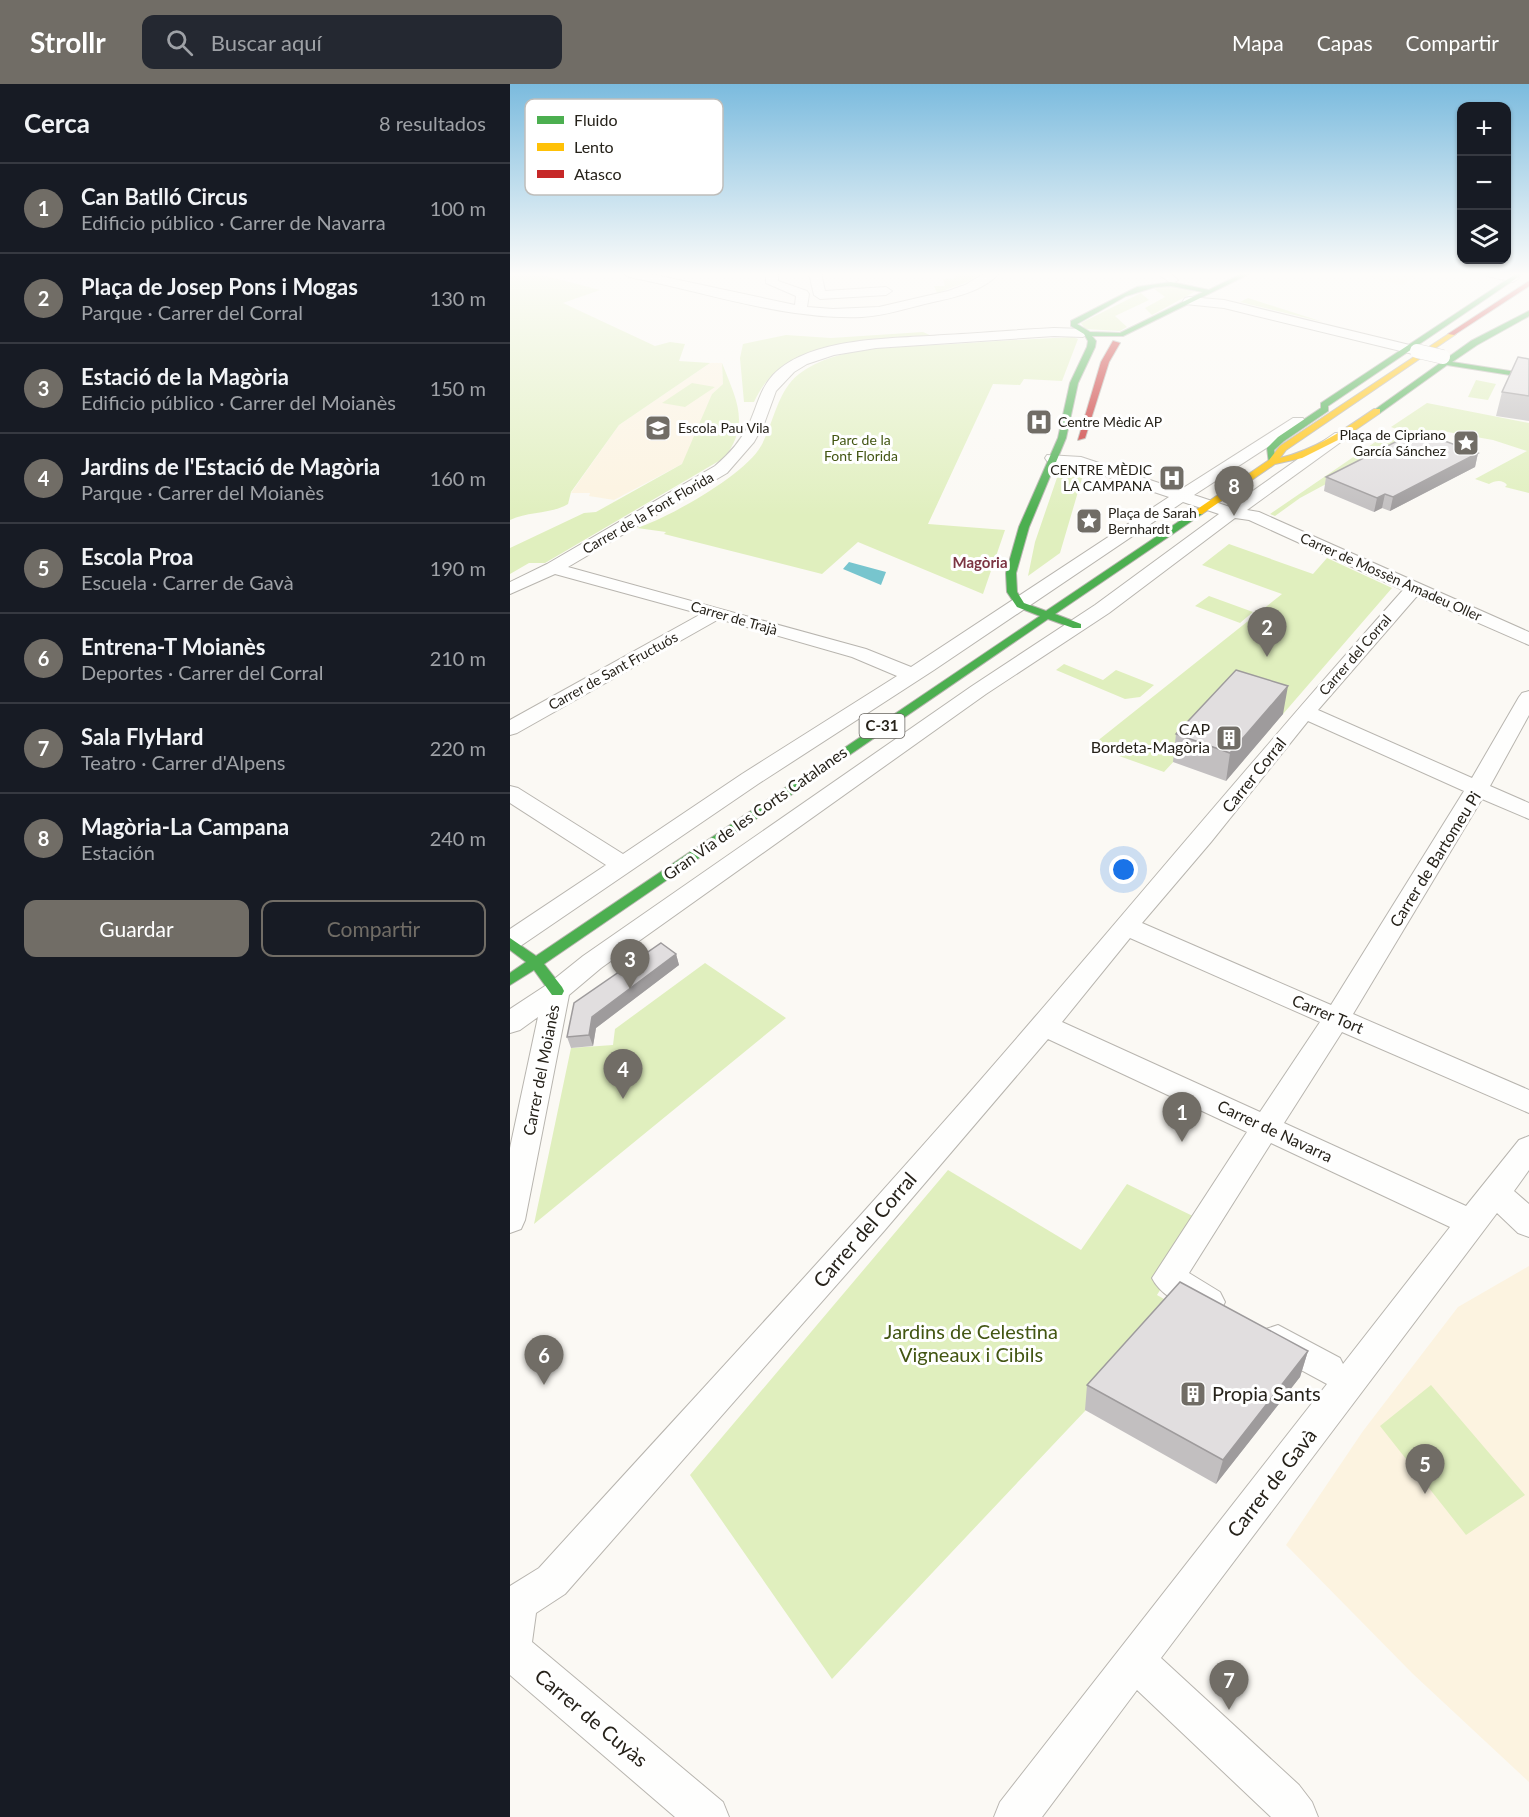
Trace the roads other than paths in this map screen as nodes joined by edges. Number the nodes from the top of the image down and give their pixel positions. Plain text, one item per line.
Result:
1 (827, 354) edge
2 (1088, 354) edge
3 (1110, 354) edge
4 (1407, 354) edge
5 (1423, 354) edge
6 (1432, 354) edge
7 (1439, 354) edge
8 (1457, 354) edge
9 (1448, 360) junction
10 (1529, 370) edge
11 (1529, 376) edge
12 (1324, 405) junction
13 (1345, 433) junction
14 (1053, 458) junction
15 (1075, 460) junction
16 (1272, 462) junction
17 (1181, 496) junction
18 (1207, 505) junction
19 (1232, 513) junction
20 (553, 568) junction
21 (510, 589) edge
22 (1410, 592) junction
23 (1020, 604) junction
24 (716, 613) junction
25 (1046, 615) junction
26 (1077, 626) junction
27 (1529, 639) edge
28 (911, 676) junction
29 (1529, 697) edge
30 (1313, 715) junction
31 (510, 729) edge
32 (1479, 789) junction
33 (510, 793) edge
34 (1529, 812) edge
35 (1203, 837) joint
36 (622, 864) junction
37 (1127, 927) junction
38 (510, 942) edge
39 (535, 962) junction
40 (510, 980) edge
41 (557, 991) junction
42 (1336, 1018) junction
43 (510, 1023) edge
44 (1044, 1025) junction
45 (1529, 1102) edge
46 (1267, 1126) junction
47 (1529, 1148) edge
48 (1494, 1194) junction
49 (510, 1220) edge
50 (1472, 1223) junction
51 (1529, 1224) edge
52 (1328, 1369) dead end
53 (514, 1600) edge
54 (1135, 1661) junction
55 (708, 1817) edge
56 (1014, 1817) edge
57 (1297, 1817) edge

1 - 20 street, Carrer de la Font Florida
2 - 14 main road
3 - 15 main road
4 - 12 main road
5 - 16 main road, Gran Via de les Corts Catalanes / C-31
6 - 9 street, bridge
7 - 16 main road, Gran Via de les Corts Catalanes / C-31
8 - 9 main road
9 - 10 main road
9 - 11 main road
9 - 13 main road
12 - 16 main road
12 - 17 street
13 - 16 main road
13 - 19 street
14 - 15 street
14 - 23 main road
15 - 17 street
16 - 18 main road, Gran Via de les Corts Catalanes / C-31
17 - 18 street
17 - 23 street
18 - 19 street
18 - 25 main road, Gran Via de les Corts Catalanes / C-31
19 - 22 street, Carrer de Mossèn Amadeu Oller
19 - 26 street
20 - 21 street, Carrer de la Font Florida
20 - 24 street, Carrer de Trajà
22 - 27 street, Carrer de Mossèn Amadeu Oller
22 - 30 street, Carrer del Corral
23 - 25 main road
23 - 28 street
24 - 28 street, Carrer de Trajà
24 - 31 street, Carrer de Sant Fructuós
25 - 26 main road
25 - 39 main road, Gran Via de les Corts Catalanes / C-31
26 - 41 street
28 - 36 street
29 - 32 street, Carrer de Bartomeu Pi
30 - 32 street
30 - 35 street, Carrer Corral
32 - 34 street
32 - 42 street, Carrer de Bartomeu Pi
33 - 36 street
35 - 37 street, Carrer del Corral
36 - 38 street
37 - 42 street, Carrer Tort
37 - 44 street, Carrer del Corral
38 - 39 main road
39 - 40 main road, Gran Via de les Corts Catalanes / C-31
39 - 41 main road
41 - 43 street
41 - 49 street, Carrer del Moianès
42 - 45 street, Carrer Tort
42 - 46 street, Carrer de Bartomeu Pi
44 - 46 street, Carrer de Navarra
44 - 53 street, Carrer del Corral
46 - 50 street, Carrer de Navarra
46 - 52 street, Carrer de Bartomeu Pi
47 - 48 street, Carrer de Gavà
48 - 50 street, Carrer de Gavà
48 - 51 street
50 - 54 street, Carrer de Gavà
53 - 55 street, Carrer de Cuyàs
54 - 56 street, Carrer de Gavà
54 - 57 street

